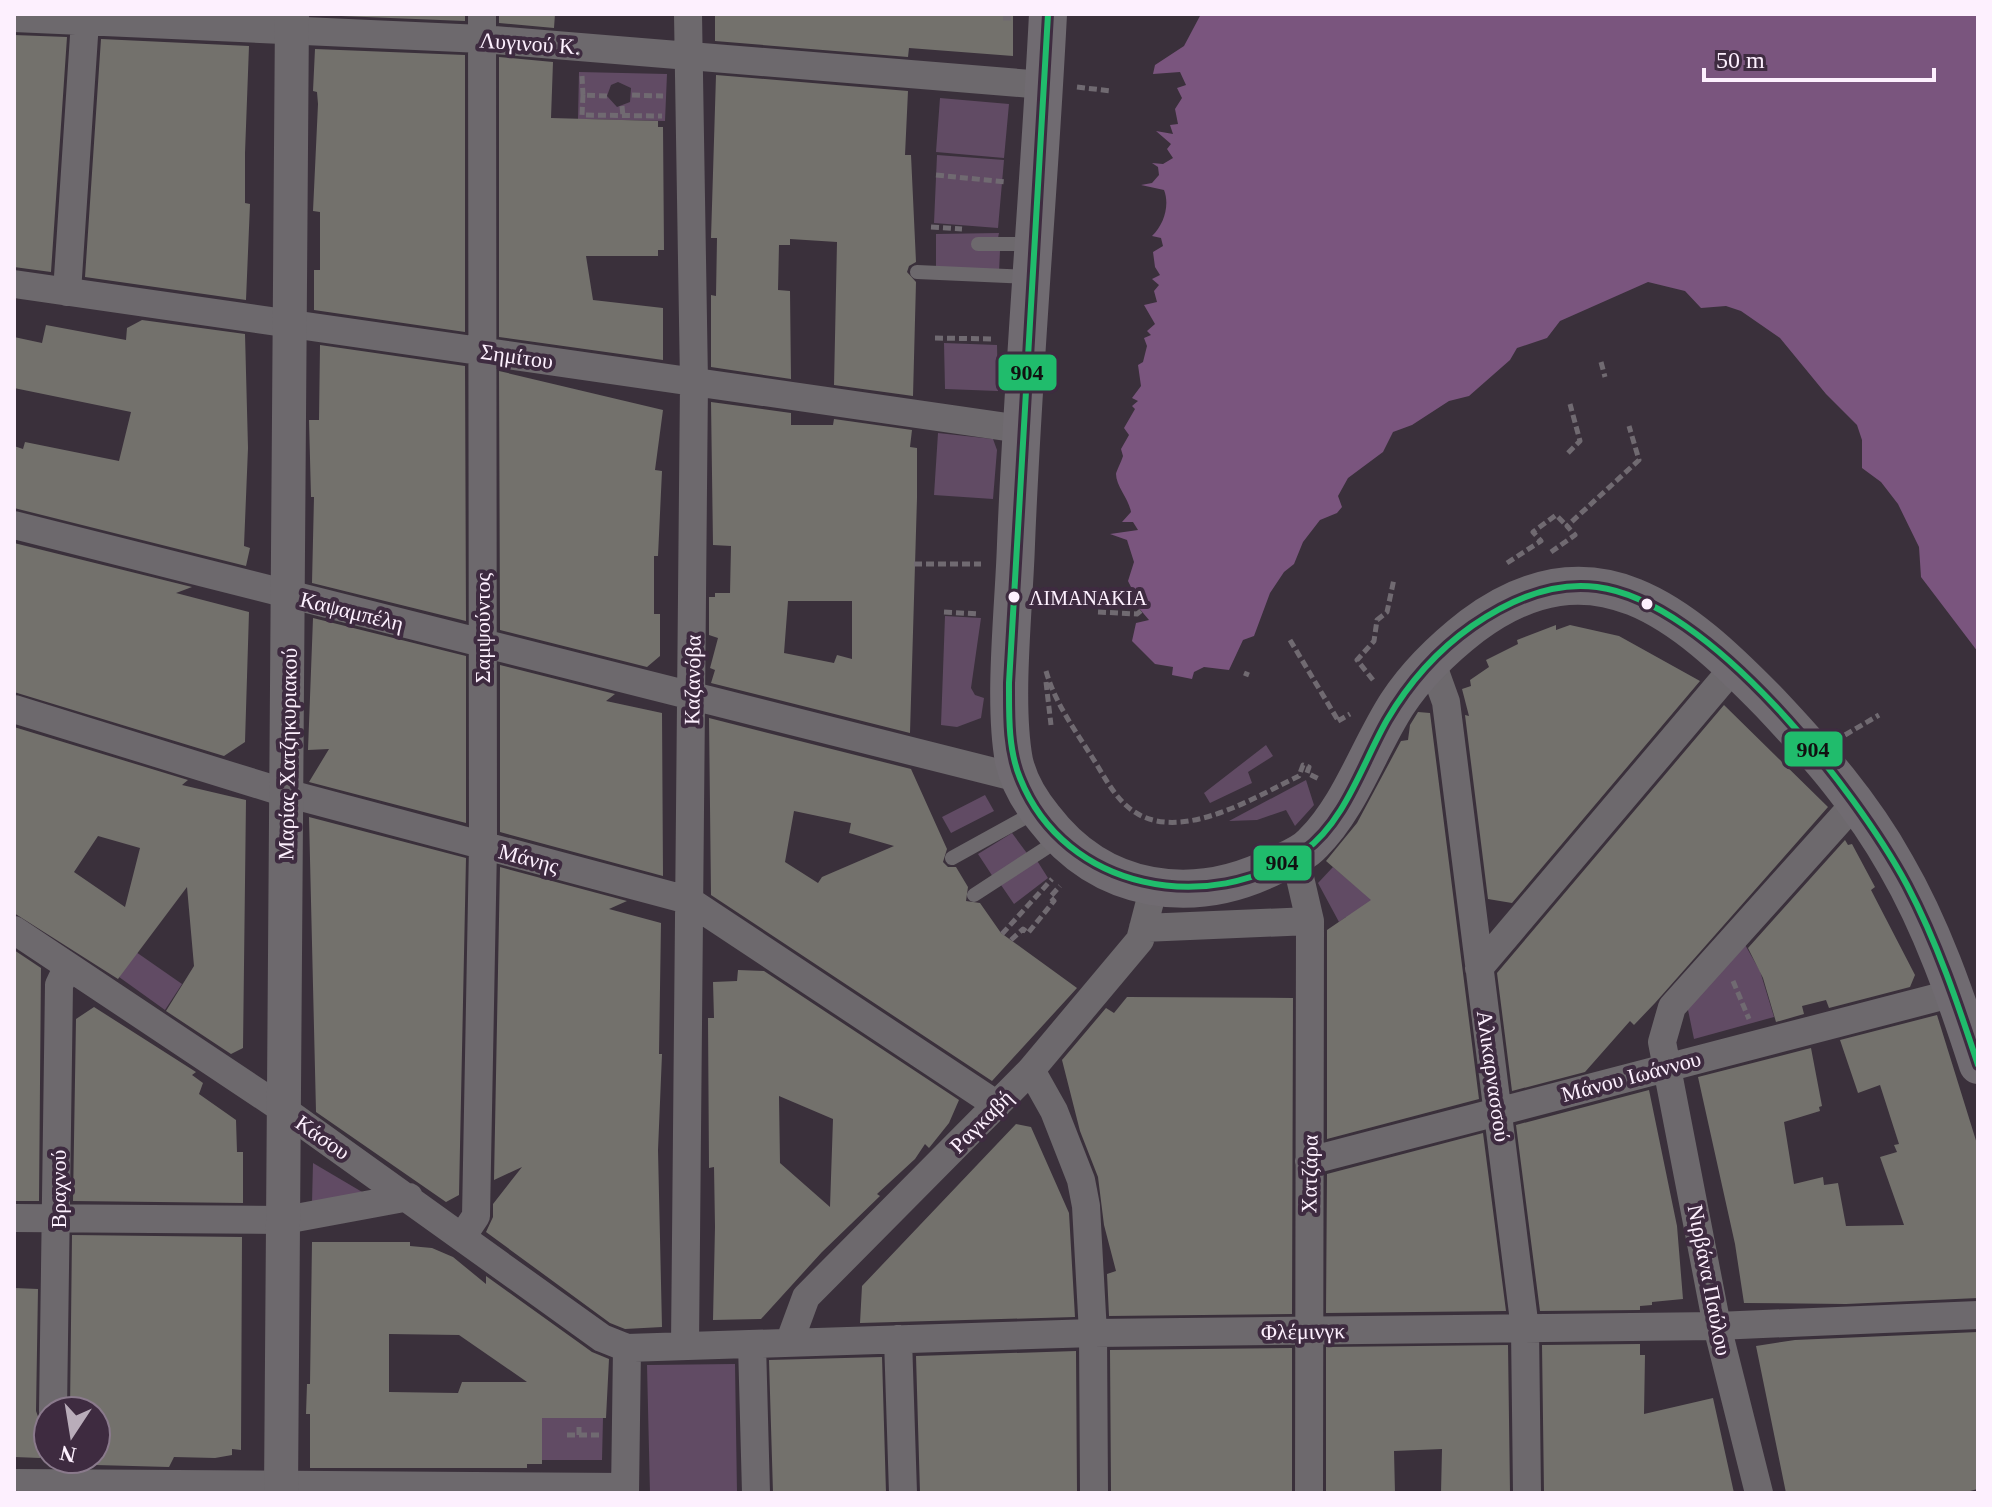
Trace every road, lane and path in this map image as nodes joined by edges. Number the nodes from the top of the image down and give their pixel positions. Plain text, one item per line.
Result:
1 (688, 14) edge
2 (1031, 16) edge
3 (14, 18) edge
4 (1003, 18) dead end
5 (85, 21) junction
6 (292, 23) edge
7 (482, 27) edge
8 (688, 55) junction
9 (1059, 85) junction
10 (663, 86) dead end
11 (1111, 91) dead end
12 (632, 95) dead end
13 (607, 96) dead end
14 (665, 96) junction
15 (622, 106) dead end
16 (623, 116) junction
17 (936, 175) dead end
18 (1005, 182) dead end
19 (978, 244) dead end
20 (1032, 261) junction
21 (917, 272) dead end
22 (14, 284) edge
23 (67, 292) junction
24 (290, 322) junction
25 (935, 338) dead end
26 (996, 339) dead end
27 (481, 351) junction
28 (1601, 362) dead end
29 (1605, 377) dead end
30 (694, 382) junction
31 (1570, 404) dead end
32 (1629, 426) dead end
33 (1021, 429) junction
34 (1568, 453) dead end
35 (14, 525) edge
36 (1567, 526) junction
37 (1551, 552) dead end
38 (1507, 563) dead end
39 (914, 564) dead end
40 (986, 564) dead end
41 (1394, 579) dead end
42 (289, 595) junction
43 (1142, 610) dead end
44 (944, 612) dead end
45 (1098, 612) dead end
46 (981, 615) dead end
47 (1290, 640) dead end
48 (482, 644) junction
49 (1432, 663) junction
50 (1734, 667) junction
51 (1046, 686) dead end
52 (692, 693) junction
53 (1366, 693) dead end
54 (1054, 696) dead end
55 (1357, 704) dead end
56 (14, 709) edge
57 (1879, 715) dead end
58 (1051, 725) dead end
59 (1816, 752) junction
60 (1307, 773) dead end
61 (1018, 778) junction
62 (286, 793) junction
63 (1857, 801) junction
64 (1049, 825) junction
65 (483, 846) junction
66 (1295, 856) junction
67 (952, 858) dead end
68 (1052, 879) dead end
69 (1060, 886) dead end
70 (1154, 886) junction
71 (974, 895) dead end
72 (688, 900) junction
73 (1310, 921) junction
74 (1143, 928) junction
75 (14, 930) edge
76 (1002, 934) dead end
77 (1011, 940) dead end
78 (1721, 954) junction
79 (67, 968) junction
80 (1479, 968) junction
81 (1954, 993) junction
82 (1759, 1042) junction
83 (1669, 1065) junction
84 (1978, 1065) edge
85 (1031, 1070) junction
86 (997, 1105) junction
87 (284, 1110) junction
88 (1500, 1111) junction
89 (1309, 1161) junction
90 (409, 1197) junction
91 (14, 1218) edge
92 (58, 1219) junction
93 (285, 1220) junction
94 (462, 1237) junction
95 (1978, 1315) edge
96 (1717, 1326) junction
97 (1525, 1329) junction
98 (1307, 1331) junction
99 (1093, 1333) junction
100 (898, 1339) junction
101 (789, 1343) junction
102 (752, 1344) junction
103 (685, 1346) junction
104 (627, 1348) junction
105 (53, 1395) edge
106 (579, 1426) dead end
107 (579, 1435) dead end
108 (39, 1475) edge
109 (106, 1475) edge
110 (14, 1483) edge
111 (282, 1488) edge
112 (625, 1490) edge
113 (756, 1493) edge
114 (903, 1493) edge
115 (1094, 1493) edge
116 (1309, 1493) edge
117 (1527, 1493) edge
118 (1759, 1493) edge

1 - 8 street, Καζανόβα
2 - 4 path
2 - 9 main road
3 - 5 street, Λυγινού Κ.
5 - 6 street, Λυγινού Κ.
5 - 23 street
6 - 7 street, Λυγινού Κ.
6 - 24 street, Μαρίας Χατζηκυριακού
7 - 8 street, Λυγινού Κ.
7 - 27 street, Σαμψούντος
8 - 9 street, Λυγινού Κ.
8 - 30 street, Καζανόβα
9 - 11 path
9 - 20 main road
10 - 14 path
12 - 14 path
13 - 16 path
14 - 16 path
15 - 16 path
17 - 18 path
19 - 20 lane
20 - 21 lane
20 - 33 main road
22 - 23 street, Σημίτου
23 - 24 street, Σημίτου
24 - 27 street, Σημίτου
24 - 42 street, Μαρίας Χατζηκυριακού
25 - 26 path
27 - 30 street, Σημίτου
27 - 48 street, Σαμψούντος
28 - 29 path
30 - 33 street, Σημίτου
30 - 52 street, Καζανόβα
31 - 34 path
32 - 36 path
33 - 61 main road
35 - 42 street, Καψαμπέλη
36 - 37 path
36 - 38 path
39 - 40 path
41 - 53 path
42 - 48 street, Καψαμπέλη
42 - 62 street, Μαρίας Χατζηκυριακού
43 - 45 path
44 - 46 path
47 - 55 path
48 - 52 street, Καψαμπέλη
48 - 65 street, Σαμψούντος
49 - 50 main road
49 - 66 main road
49 - 80 street, Αλικαρνασσού
50 - 59 main road
50 - 80 street
51 - 58 path
52 - 61 street, Καψαμπέλη
52 - 72 street, Καζανόβα
54 - 60 path
56 - 62 street, Μάνης
57 - 59 path
59 - 63 main road
61 - 64 main road
62 - 65 street, Μάνης
62 - 87 street, Μαρίας Χατζηκυριακού
63 - 78 street, Νιρβάνα Παύλου
63 - 81 main road
64 - 67 lane
64 - 70 main road
64 - 71 lane
65 - 72 street, Μάνης
65 - 94 street, Σαμψούντος
66 - 70 main road
66 - 73 street, Χατζάρα
68 - 76 path
69 - 77 path
70 - 74 street, Ραγκαβή
72 - 86 street, Μάνης
72 - 103 street, Καζανόβα
73 - 74 street
73 - 89 street, Χατζάρα
74 - 85 street, Ραγκαβή
75 - 79 street, Κάσου
78 - 82 path
78 - 83 street, Νιρβάνα Παύλου
79 - 87 street, Κάσου
79 - 92 street, Βραχνού
80 - 88 street, Αλικαρνασσού
81 - 82 street, Μάνου Ιωάννου
81 - 84 main road
82 - 83 street, Μάνου Ιωάννου
83 - 88 street, Μάνου Ιωάννου
83 - 96 street, Νιρβάνα Παύλου
85 - 86 street, Ραγκαβή
85 - 99 street
86 - 101 street, Ραγκαβή
87 - 90 street, Κάσου
87 - 93 street, Μαρίας Χατζηκυριακού
88 - 89 street, Μάνου Ιωάννου
88 - 97 street, Αλικαρνασσού
89 - 98 street, Χατζάρα
90 - 93 street
90 - 94 street, Κάσου
91 - 92 street
92 - 93 street
92 - 105 street, Βραχνού
93 - 111 street, Μαρίας Χατζηκυριακού
94 - 104 street, Κάσου
95 - 96 street, Φλέμινγκ
96 - 97 street, Φλέμινγκ
96 - 118 street, Νιρβάνα Παύλου
97 - 98 street, Φλέμινγκ
97 - 117 street, Αλικαρνασσού
98 - 99 street, Φλέμινγκ
98 - 116 street, Χατζάρα
99 - 100 street, Φλέμινγκ
99 - 115 street
100 - 101 street, Φλέμινγκ
100 - 114 street
101 - 102 street, Φλέμινγκ
102 - 103 street, Φλέμινγκ
102 - 113 street
103 - 104 street, Φλέμινγκ
104 - 112 street
106 - 107 path
108 - 110 street
109 - 111 street
111 - 112 street

